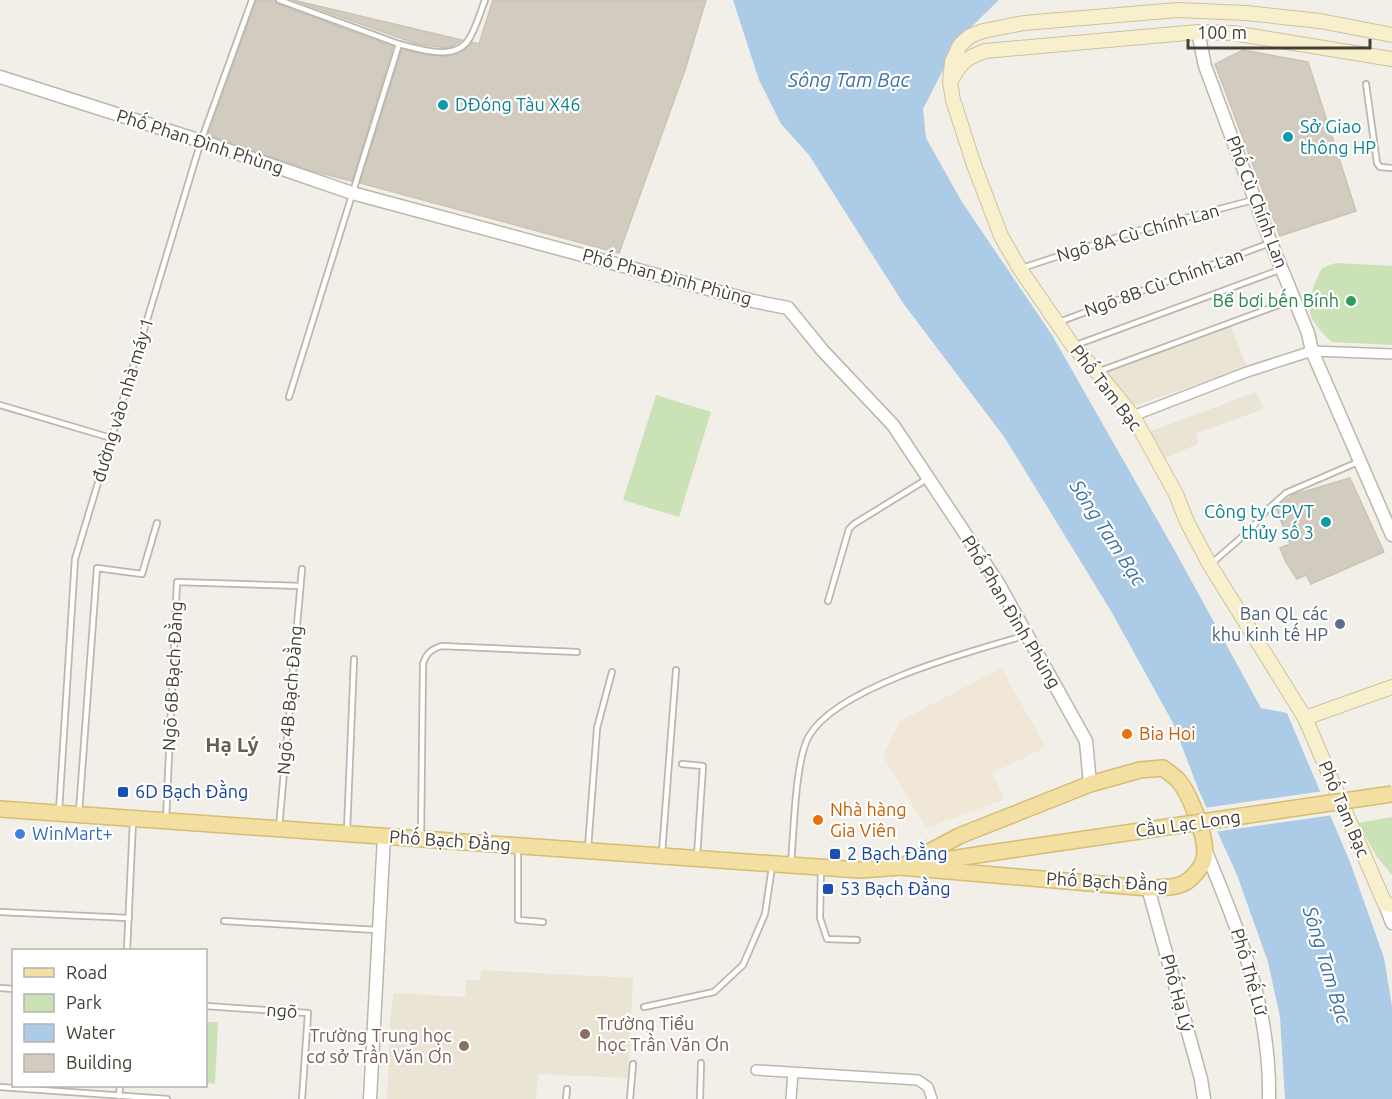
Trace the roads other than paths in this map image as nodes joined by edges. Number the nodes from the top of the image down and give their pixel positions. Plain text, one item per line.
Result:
1 (252, 0) edge
2 (279, 0) edge
3 (485, 0) edge
4 (1198, 32) junction
5 (1392, 35) edge
6 (399, 44) junction
7 (1392, 59) edge
8 (0, 77) edge
9 (950, 81) junction
10 (1366, 84) dead end
11 (201, 141) junction
12 (1392, 168) edge
13 (352, 193) junction
14 (1255, 199) junction
15 (1271, 243) junction
16 (1020, 269) junction
17 (1282, 269) junction
18 (1295, 299) junction
19 (1056, 323) junction
20 (1074, 346) junction
21 (1312, 351) junction
22 (1392, 354) edge
23 (1097, 372) junction
24 (289, 397) dead end
25 (0, 405) edge
26 (1133, 417) junction
27 (111, 438) junction
28 (1361, 460) junction
29 (928, 478) junction
30 (157, 524) dead end
31 (1392, 535) edge
32 (1210, 565) junction
33 (302, 568) dead end
34 (300, 586) junction
35 (828, 601) dead end
36 (1027, 635) junction
37 (577, 652) dead end
38 (354, 659) dead end
39 (676, 670) dead end
40 (612, 672) dead end
41 (1392, 687) edge
42 (1305, 718) junction
43 (682, 764) dead end
44 (1090, 784) junction
45 (1392, 794) edge
46 (0, 809) edge
47 (59, 813) junction
48 (79, 815) junction
49 (133, 820) junction
50 (166, 821) junction
51 (279, 831) junction
52 (347, 834) junction
53 (384, 836) junction
54 (421, 839) junction
55 (518, 846) junction
56 (1205, 849) junction
57 (588, 851) junction
58 (983, 854) joint
59 (661, 856) junction
60 (697, 859) junction
61 (772, 864) junction
62 (790, 865) junction
63 (821, 867) junction
64 (901, 867) junction
65 (1148, 888) junction
66 (1389, 905) edge
67 (0, 912) edge
68 (129, 918) junction
69 (224, 921) dead end
70 (543, 921) dead end
71 (1392, 923) edge
72 (379, 930) junction
73 (857, 940) dead end
74 (127, 949) edge
75 (207, 1006) edge
76 (644, 1007) dead end
77 (701, 1063) dead end
78 (633, 1064) dead end
79 (756, 1071) dead end
80 (793, 1073) junction
81 (0, 1087) edge
82 (120, 1087) edge
83 (567, 1089) dead end
84 (119, 1095) junction
85 (167, 1099) edge
86 (302, 1099) edge
87 (370, 1099) edge
88 (566, 1099) edge
89 (630, 1099) edge
90 (700, 1099) edge
91 (791, 1099) edge
92 (932, 1099) edge
93 (1204, 1099) edge
94 (1269, 1099) edge

1 - 11 lane, đường vào nhà máy 1
2 - 6 lane
3 - 6 lane
4 - 7 main road
4 - 9 main road
4 - 14 street, Phố Cù Chính Lan
5 - 9 main road
6 - 13 lane
8 - 11 street, Phố Phan Đình Phùng
9 - 16 main road, Phố Tam Bạc
10 - 12 lane
11 - 13 street, Phố Phan Đình Phùng
11 - 27 lane, đường vào nhà máy 1
13 - 24 lane
13 - 29 street, Phố Phan Đình Phùng
14 - 15 street, Phố Cù Chính Lan
14 - 16 lane, Ngõ 8A Cù Chính Lan
15 - 17 street, Phố Cù Chính Lan
15 - 19 lane, Ngõ 8B Cù Chính Lan
16 - 19 main road, Phố Tam Bạc
17 - 18 street, Phố Cù Chính Lan
17 - 20 lane
18 - 21 street, Phố Cù Chính Lan
18 - 23 lane
19 - 20 main road, Phố Tam Bạc
20 - 23 main road, Phố Tam Bạc
21 - 22 street
21 - 26 street
21 - 28 street, Phố Cù Chính Lan
23 - 26 main road, Phố Tam Bạc
25 - 27 lane
26 - 32 main road, Phố Tam Bạc
27 - 47 lane, đường vào nhà máy 1
28 - 31 street, Phố Cù Chính Lan
28 - 32 lane
29 - 35 lane
29 - 36 street, Phố Phan Đình Phùng
30 - 48 lane
32 - 42 main road, Phố Tam Bạc
33 - 34 lane, Ngõ 4B Bạch Đằng
34 - 50 lane, Ngõ 6B Bạch Đằng
34 - 51 lane, Ngõ 4B Bạch Đằng
36 - 44 street, Phố Phan Đình Phùng
36 - 62 lane
37 - 54 lane
38 - 52 lane
39 - 59 lane
40 - 57 lane
41 - 42 main road
42 - 66 main road, Phố Tam Bạc
43 - 60 lane
44 - 56 main road, Phố Bạch Đằng
44 - 64 main road, Phố Bạch Đằng
45 - 58 main road, Cầu Lạc Long, bridge
46 - 47 main road, Phố Bạch Đằng
47 - 48 main road, Phố Bạch Đằng
48 - 49 main road, Phố Bạch Đằng
49 - 50 main road, Phố Bạch Đằng
49 - 68 lane
50 - 51 main road, Phố Bạch Đằng
51 - 52 main road, Phố Bạch Đằng
52 - 53 main road, Phố Bạch Đằng
53 - 54 main road, Phố Bạch Đằng
53 - 72 street
54 - 55 main road, Phố Bạch Đằng
55 - 57 main road, Phố Bạch Đằng
55 - 70 lane
56 - 65 main road, Phố Bạch Đằng
56 - 94 street, Phố Thế Lữ
57 - 59 main road, Phố Bạch Đằng
58 - 64 main road, Phố Bạch Đằng
59 - 60 main road, Phố Bạch Đằng
60 - 61 main road, Phố Bạch Đằng
61 - 62 main road, Phố Bạch Đằng
61 - 76 lane
62 - 63 main road, Phố Bạch Đằng
63 - 64 main road, Phố Bạch Đằng
63 - 73 lane
64 - 65 main road, Phố Bạch Đằng
65 - 93 street, Phố Hạ Lý
66 - 71 street, Phố Tam Bạc
67 - 68 lane
68 - 74 lane
69 - 72 lane
72 - 87 street
75 - 86 lane, ngõ
77 - 90 lane
78 - 89 lane
79 - 80 street
80 - 91 street
80 - 92 street
81 - 84 lane
82 - 84 lane
83 - 88 lane
84 - 85 lane

